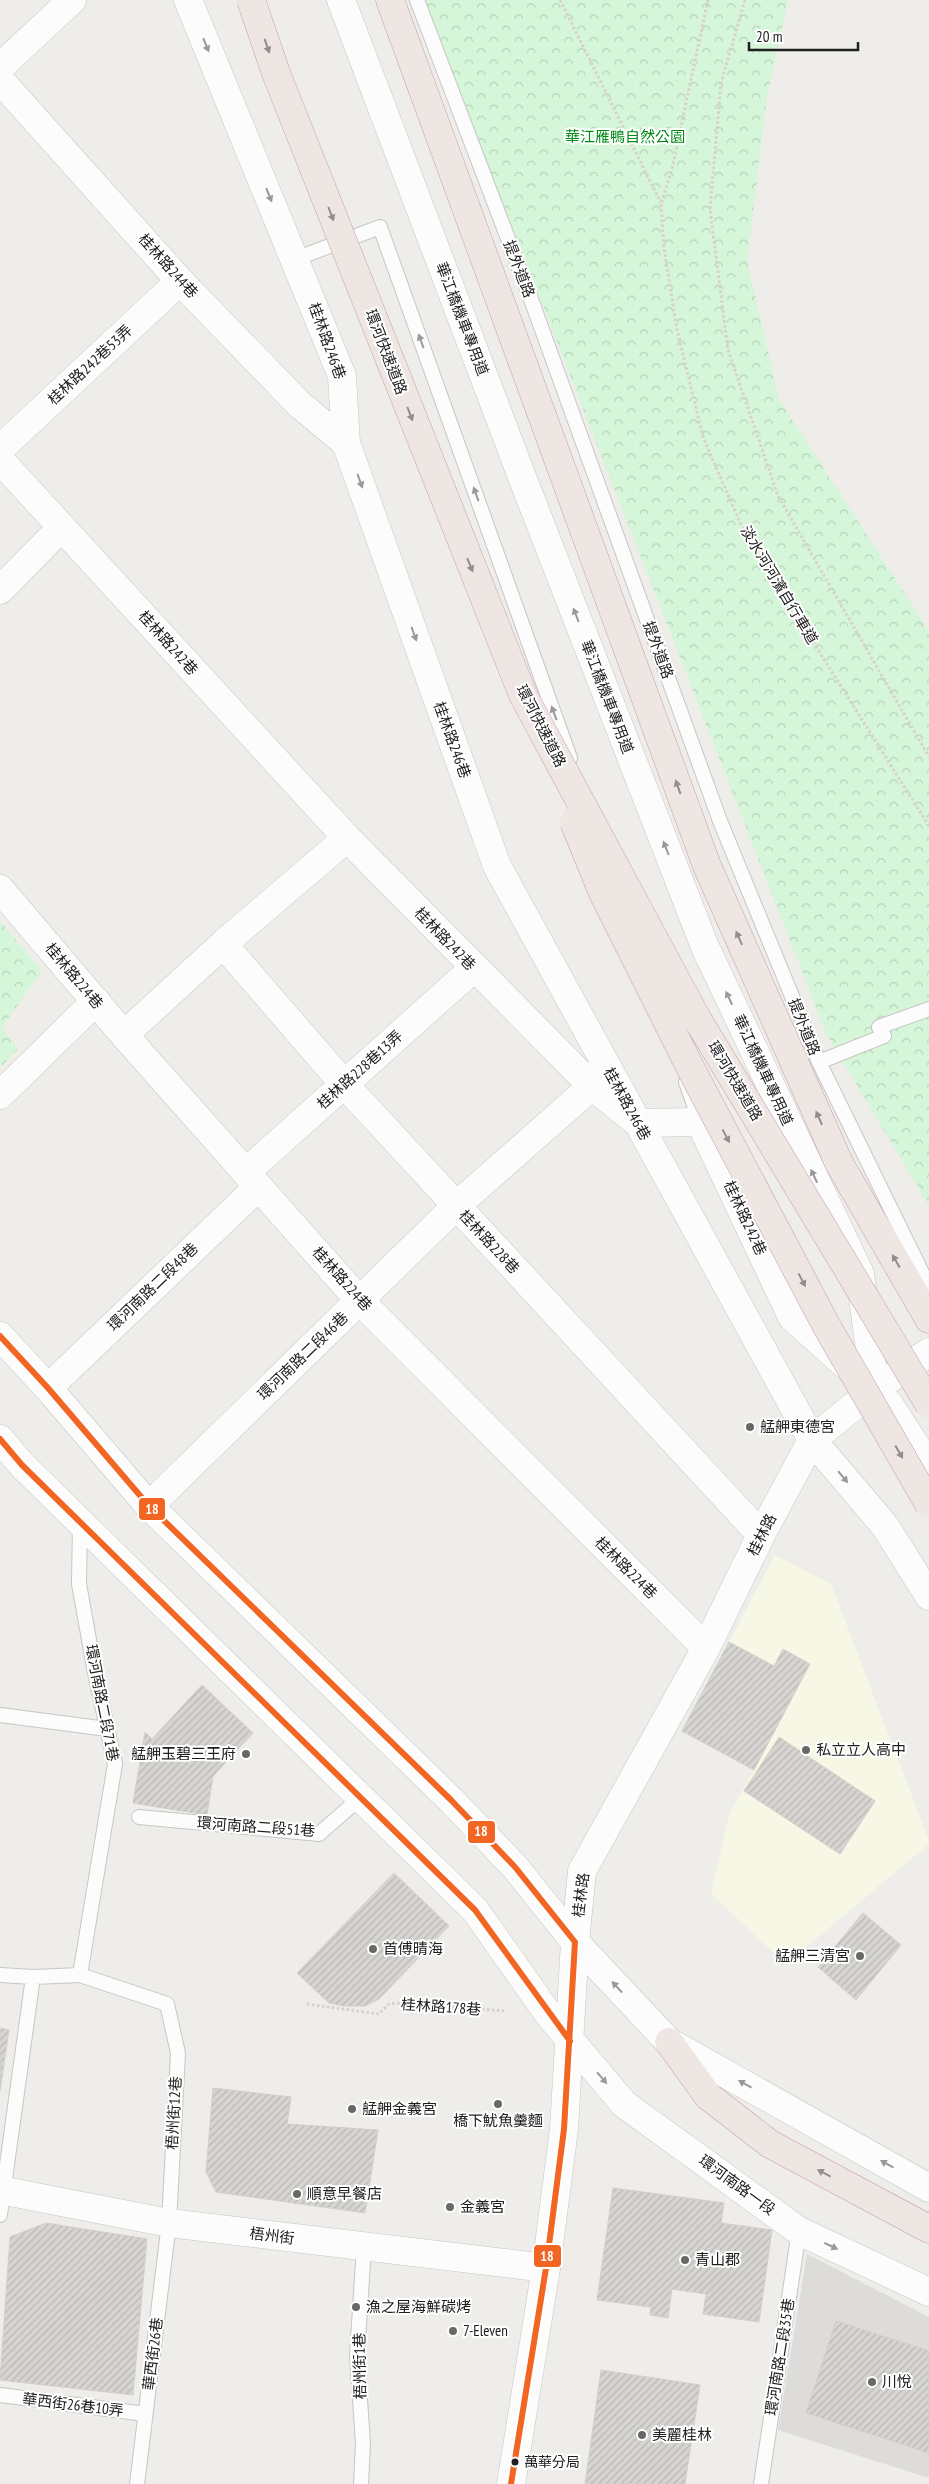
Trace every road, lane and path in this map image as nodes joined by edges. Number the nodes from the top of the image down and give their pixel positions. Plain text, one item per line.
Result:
1 (72, 0) edge
2 (188, 0) edge
3 (251, 0) edge
4 (341, 0) edge
5 (390, 0) edge
6 (417, 0) edge
7 (560, 0) edge
8 (708, 0) edge
9 (745, 0) edge
10 (0, 67) edge
11 (0, 80) edge
12 (661, 204) junction
13 (295, 259) junction
14 (180, 281) junction
15 (346, 443) junction
16 (0, 449) edge
17 (0, 460) edge
18 (62, 527) junction
19 (0, 590) edge
20 (523, 695) junction
21 (929, 757) edge
22 (929, 826) edge
23 (347, 838) junction
24 (0, 889) edge
25 (223, 944) junction
26 (474, 968) junction
27 (96, 1001) junction
28 (929, 1009) edge
29 (124, 1035) junction
30 (819, 1062) junction
31 (344, 1084) junction
32 (592, 1086) junction
33 (0, 1095) edge
34 (700, 1122) junction
35 (638, 1123) junction
36 (252, 1180) junction
37 (456, 1206) junction
38 (929, 1287) edge
39 (359, 1300) junction
40 (929, 1319) edge
41 (0, 1336) edge
42 (929, 1352) edge
43 (48, 1388) junction
44 (875, 1389) junction
45 (929, 1404) edge
46 (0, 1440) edge
47 (812, 1440) junction
48 (11, 1463) edge
49 (929, 1466) edge
50 (929, 1504) edge
51 (149, 1506) junction
52 (80, 1520) junction
53 (761, 1535) junction
54 (929, 1596) edge
55 (706, 1648) junction
56 (0, 1715) edge
57 (107, 1729) junction
58 (360, 1798) junction
59 (139, 1817) dead end
60 (575, 1942) junction
61 (0, 1975) edge
62 (80, 1975) junction
63 (33, 1977) junction
64 (307, 2004) dead end
65 (550, 2015) junction
66 (570, 2041) junction
67 (669, 2042) junction
68 (929, 2188) edge
69 (1, 2199) edge
70 (169, 2223) junction
71 (929, 2229) edge
72 (799, 2231) junction
73 (364, 2247) junction
74 (546, 2268) junction
75 (929, 2292) edge
76 (0, 2395) edge
77 (145, 2414) junction
78 (137, 2484) edge
79 (361, 2484) edge
80 (511, 2484) edge
81 (761, 2484) edge

1 - 10 street
2 -> 13 street, 桂林路246巷
3 -> 20 highway, 環河快速道路, bridge
44 -> 4 street, 華江橋機車專用道
40 -> 5 highway
6 - 30 lane, 提外道路
7 - 12 path, 淡水河河濱自行車道
8 - 12 path, 淡水河河濱自行車道
9 - 21 path
11 - 14 street, 桂林路244巷
12 - 22 path, 淡水河河濱自行車道
13 - 15 street, 桂林路246巷
34 -> 13 lane
14 - 15 street, 桂林路244巷
14 - 16 street, 桂林路242巷53弄
15 -> 35 street, 桂林路246巷
17 - 18 street, 桂林路242巷
18 - 19 street
18 - 23 street, 桂林路242巷
20 - 45 highway, 環河快速道路, bridge
20 -> 50 highway, bridge
23 - 25 street
23 - 26 street, 桂林路242巷
24 - 27 street, 桂林路224巷
25 - 29 street
25 - 31 street, 桂林路228巷
26 - 31 street, 桂林路228巷13弄
26 - 32 street, 桂林路242巷
27 - 29 street, 桂林路224巷
27 - 33 street
28 - 30 lane
29 - 36 street, 桂林路224巷
30 - 38 lane, 提外道路
31 - 36 street, 桂林路228巷13弄
31 - 37 street, 桂林路228巷
32 - 35 street, 桂林路242巷
32 - 37 street, 環河南路二段46巷
34 - 35 street
34 - 44 street, 桂林路242巷
35 - 47 street, 桂林路246巷
36 - 39 street, 桂林路224巷
36 - 43 street, 環河南路二段48巷
37 - 39 street, 環河南路二段46巷
37 - 53 street, 桂林路228巷
39 - 51 street, 環河南路二段46巷
39 - 55 street, 桂林路224巷
41 - 43 street
42 - 44 street, 桂林路
43 - 51 street
44 - 47 street, 桂林路
44 - 49 street, 桂林路242巷
46 - 48 street, 環河南路一段
47 - 53 street, 桂林路
47 -> 54 street, 桂林路246巷
48 - 52 street, 環河南路一段
51 - 60 street
52 - 57 lane, 環河南路二段71巷
52 - 58 street, 環河南路一段
53 - 55 street, 桂林路
55 - 60 street, 桂林路
56 - 57 lane
57 - 62 lane, 環河南路二段71巷
58 - 59 lane, 環河南路二段51巷
58 - 65 street, 環河南路一段
60 - 66 street, 桂林路
67 -> 60 street
61 - 63 lane
62 - 63 lane
62 - 70 lane, 梧州街12巷
63 - 69 lane
64 - 65 path, 桂林路178巷
65 - 66 street, 環河南路一段
66 -> 72 street, 環河南路一段
66 - 74 street, 桂林路
68 -> 67 street
71 -> 67 highway
69 - 70 street, 梧州街
70 - 73 street, 梧州街
70 - 77 lane, 華西街26巷
72 -> 75 street, 環河南路一段
72 - 81 lane, 環河南路二段35巷
73 - 74 street, 梧州街
73 - 79 lane, 梧州街1巷
74 - 80 street, 桂林路
76 - 77 lane, 華西街26巷10弄
77 - 78 lane, 華西街26巷

